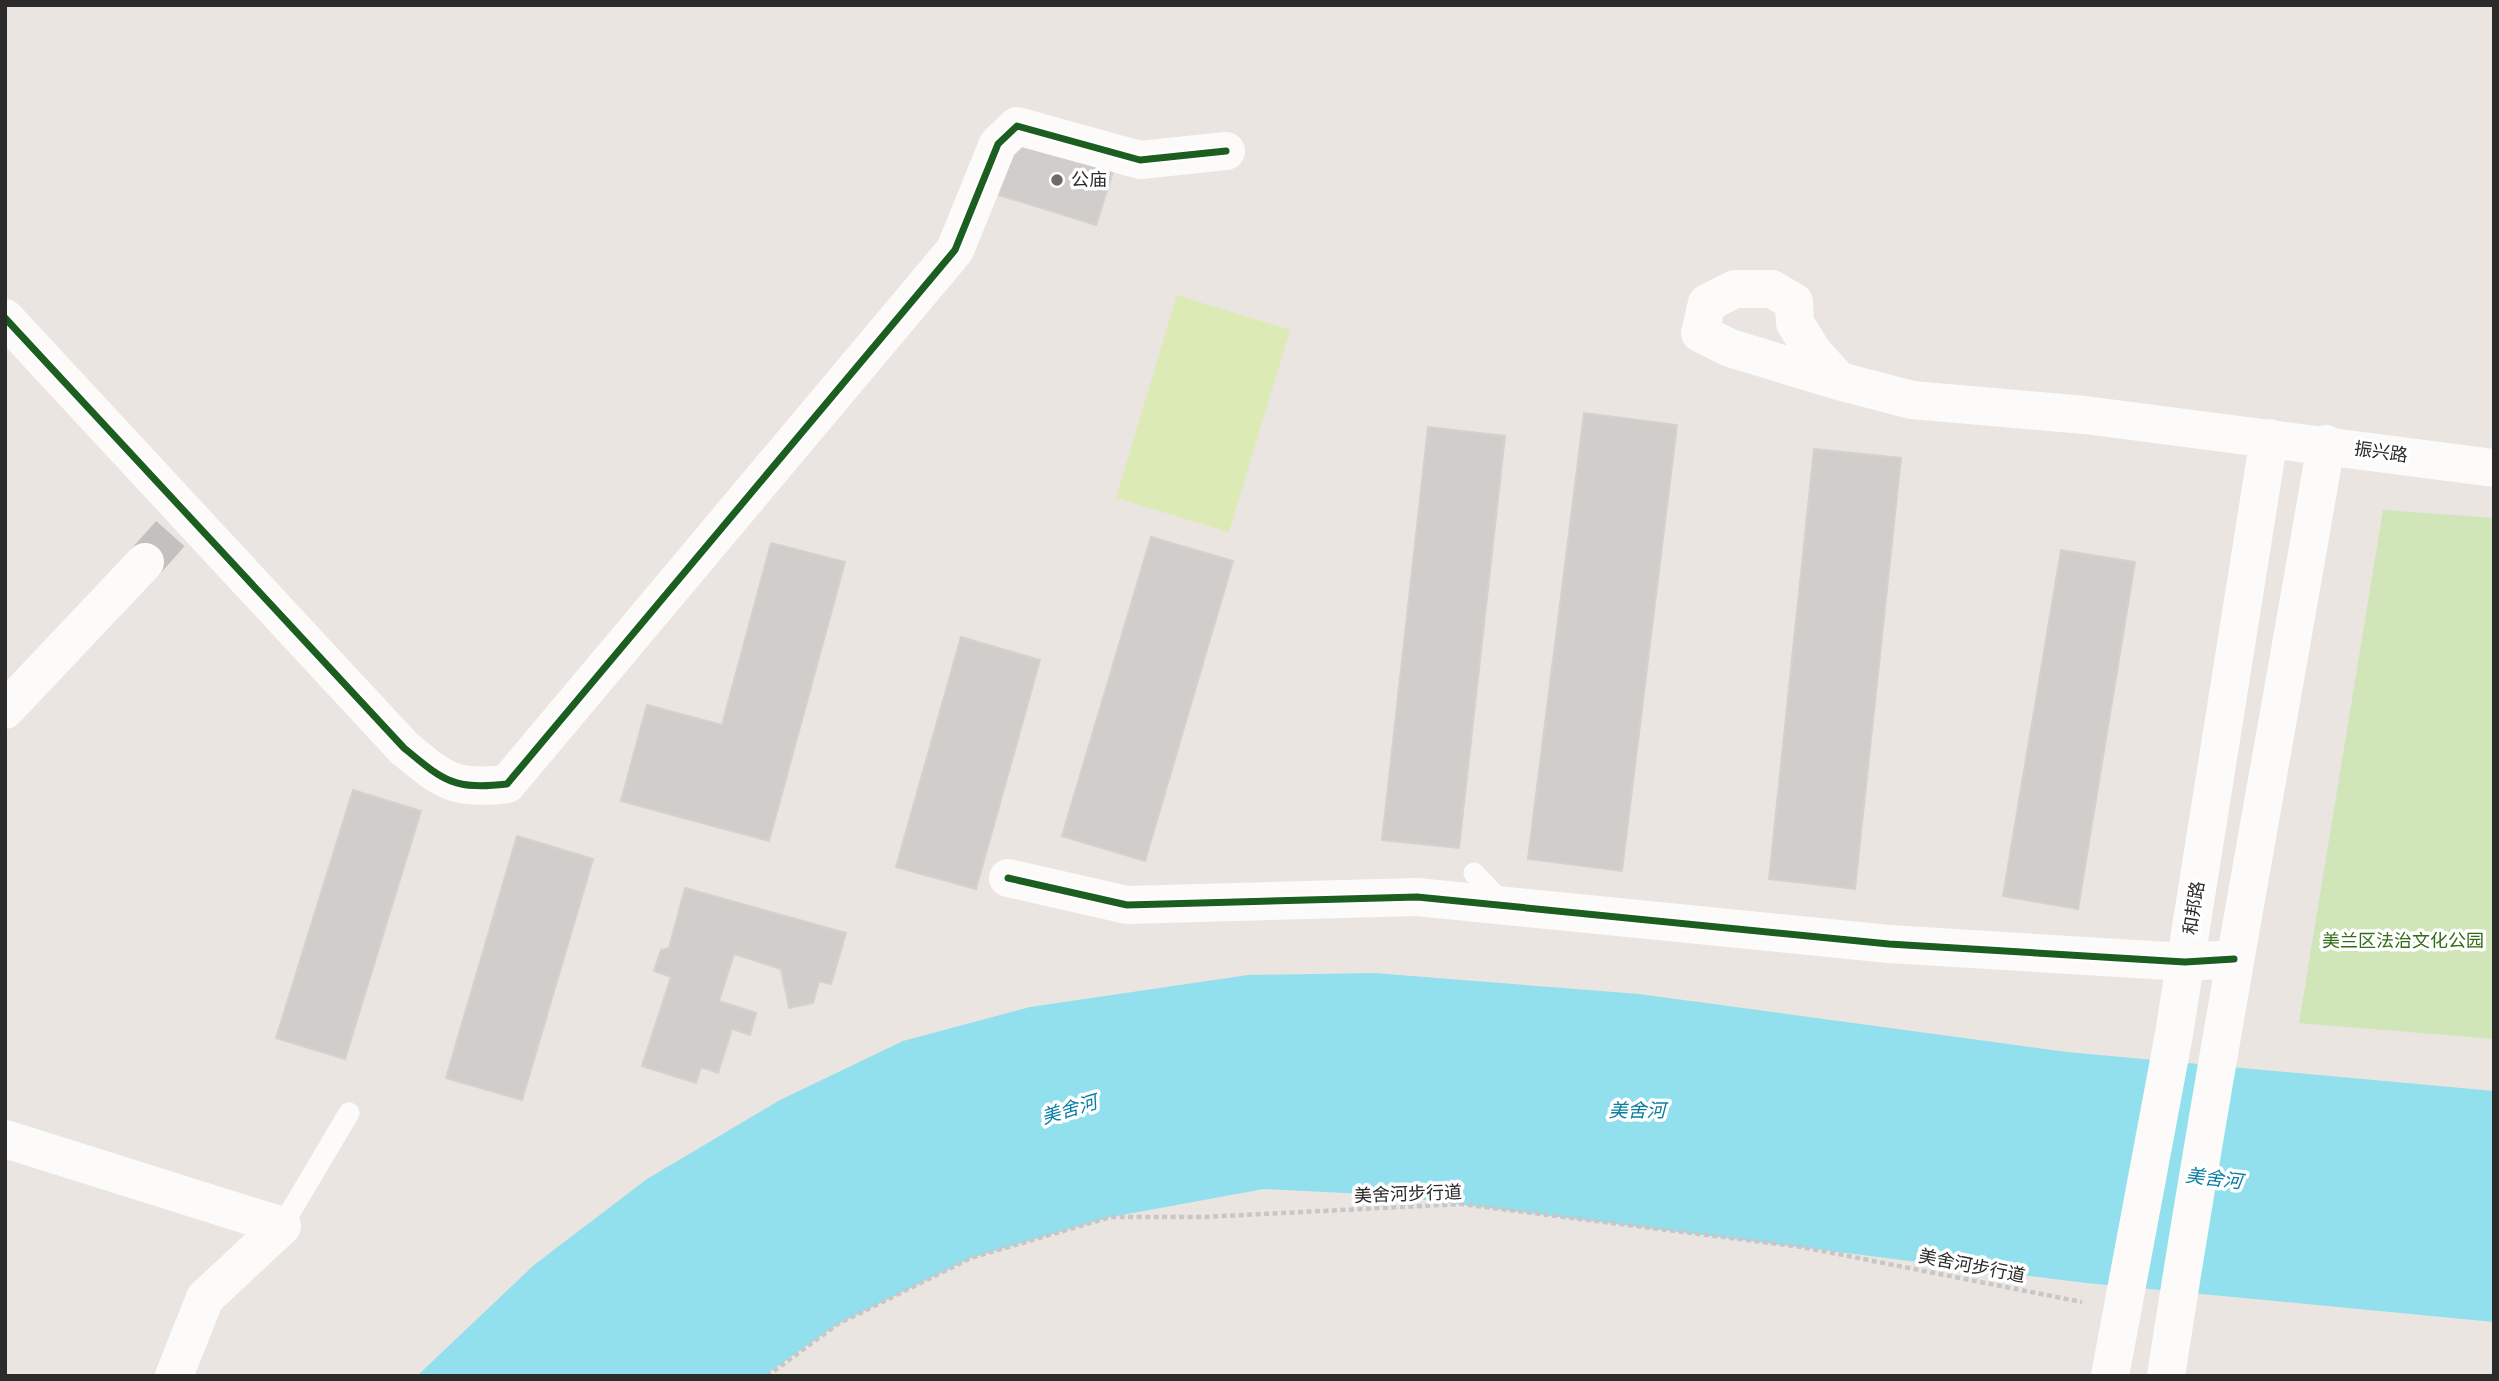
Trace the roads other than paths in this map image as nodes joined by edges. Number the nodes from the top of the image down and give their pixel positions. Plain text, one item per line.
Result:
1 (1226, 151) dead end
2 (5, 318) edge
3 (1839, 381) dead end
4 (2269, 438) junction
5 (2326, 444) junction
6 (2494, 468) edge
7 (145, 562) tunnel mouth
8 (5, 710) edge
9 (1474, 873) dead end
10 (1008, 878) dead end
11 (1505, 905) junction
12 (2234, 959) junction
13 (2185, 962) junction
14 (349, 1113) dead end
15 (5, 1139) edge
16 (282, 1226) junction
17 (174, 1376) edge
18 (2110, 1376) edge
19 (2166, 1376) edge

1 - 2 street
3 - 4 street, 振兴路
4 - 5 street, 振兴路
4 - 13 street, 和邦路
5 - 6 street, 振兴路
5 - 12 street
7 - 8 street
9 - 11 lane
10 - 11 street
11 - 13 street
12 - 13 street
12 - 19 street
13 - 18 street, 和邦路
14 - 16 lane
15 - 16 street
16 - 17 street

